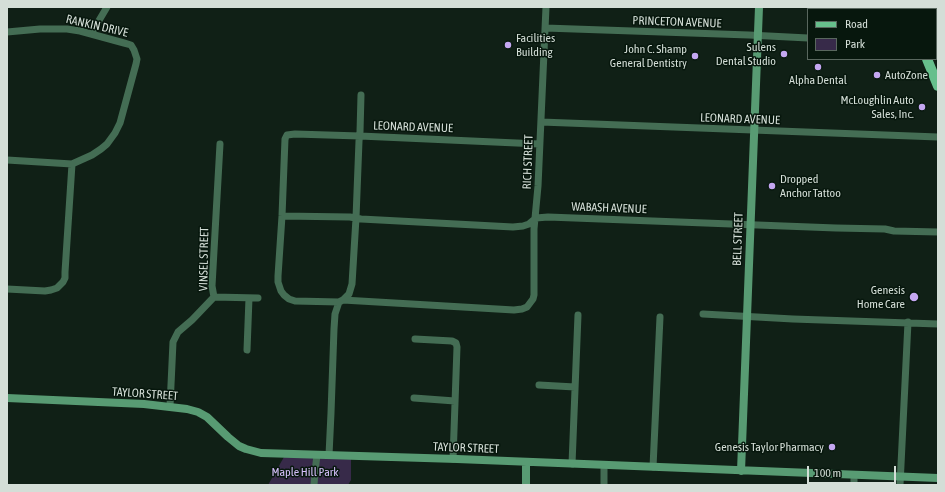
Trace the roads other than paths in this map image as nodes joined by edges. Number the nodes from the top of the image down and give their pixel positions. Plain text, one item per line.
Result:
1 (107, 7) edge
2 (546, 7) edge
3 (759, 7) edge
4 (545, 28) junction
5 (7, 32) edge
6 (91, 34) junction
7 (758, 36) junction
8 (807, 38) edge
9 (927, 60) edge
10 (938, 86) edge
11 (361, 95) dead end
12 (541, 122) junction
13 (755, 131) junction
14 (360, 136) junction
15 (938, 137) edge
16 (220, 144) dead end
17 (539, 144) junction
18 (7, 160) edge
19 (72, 164) junction
20 (282, 216) junction
21 (356, 218) junction
22 (536, 218) junction
23 (751, 225) junction
24 (938, 232) edge
25 (7, 288) edge
26 (214, 297) junction
27 (249, 298) junction
28 (258, 298) dead end
29 (341, 301) junction
30 (703, 314) dead end
31 (578, 315) dead end
32 (747, 316) junction
33 (660, 317) dead end
34 (908, 322) junction
35 (938, 324) edge
36 (415, 339) dead end
37 (247, 350) dead end
38 (539, 385) dead end
39 (575, 387) junction
40 (7, 398) edge
41 (414, 398) dead end
42 (455, 400) junction
43 (170, 406) junction
44 (317, 455) junction
45 (329, 455) junction
46 (453, 459) junction
47 (526, 462) junction
48 (572, 464) junction
49 (604, 466) junction
50 (653, 467) junction
51 (742, 471) junction
52 (854, 475) junction
53 (938, 478) edge
54 (900, 481) edge
55 (314, 485) edge
56 (526, 485) edge
57 (604, 485) edge
58 (854, 485) edge

1 - 6 street
2 - 4 street, RICH STREET
3 - 7 street, BELL STREET
4 - 7 street, PRINCETON AVENUE
4 - 12 street, RICH STREET
5 - 6 street, RANKIN DRIVE
6 - 19 street, RANKIN DRIVE
7 - 8 street, PRINCETON AVENUE
7 - 13 street, BELL STREET
9 - 10 main road
11 - 14 street
12 - 13 street, LEONARD AVENUE
12 - 17 street, RICH STREET
13 - 15 street, LEONARD AVENUE
13 - 23 street, BELL STREET
14 - 17 street, LEONARD AVENUE
14 - 20 street, LEONARD AVENUE
14 - 21 street
16 - 26 street, VINSEL STREET
17 - 22 street, RICH STREET
18 - 19 street
19 - 25 street
20 - 21 street, WABASH AVENUE
20 - 29 street
21 - 22 street, WABASH AVENUE
21 - 29 street
22 - 23 street, WABASH AVENUE
22 - 29 street, RICH STREET
23 - 24 street, WABASH AVENUE
23 - 32 street, BELL STREET
26 - 27 street
26 - 43 street, VINSEL STREET
27 - 28 street
27 - 37 street
29 - 45 street
30 - 32 street
31 - 39 street
32 - 34 street
32 - 51 street, BELL STREET
33 - 50 street
34 - 35 street
34 - 54 street
36 - 42 street
38 - 39 street
39 - 48 street
40 - 43 street, TAYLOR STREET
41 - 42 street
42 - 46 street
43 - 44 street, TAYLOR STREET
44 - 45 street, TAYLOR STREET
44 - 55 street
45 - 46 street, TAYLOR STREET
46 - 47 street, TAYLOR STREET
47 - 48 street, TAYLOR STREET
47 - 56 street
48 - 49 street, TAYLOR STREET
49 - 50 street, TAYLOR STREET
49 - 57 street
50 - 51 street, TAYLOR STREET
51 - 52 street, TAYLOR STREET
52 - 54 street, TAYLOR STREET
52 - 58 street
53 - 54 street, TAYLOR STREET

